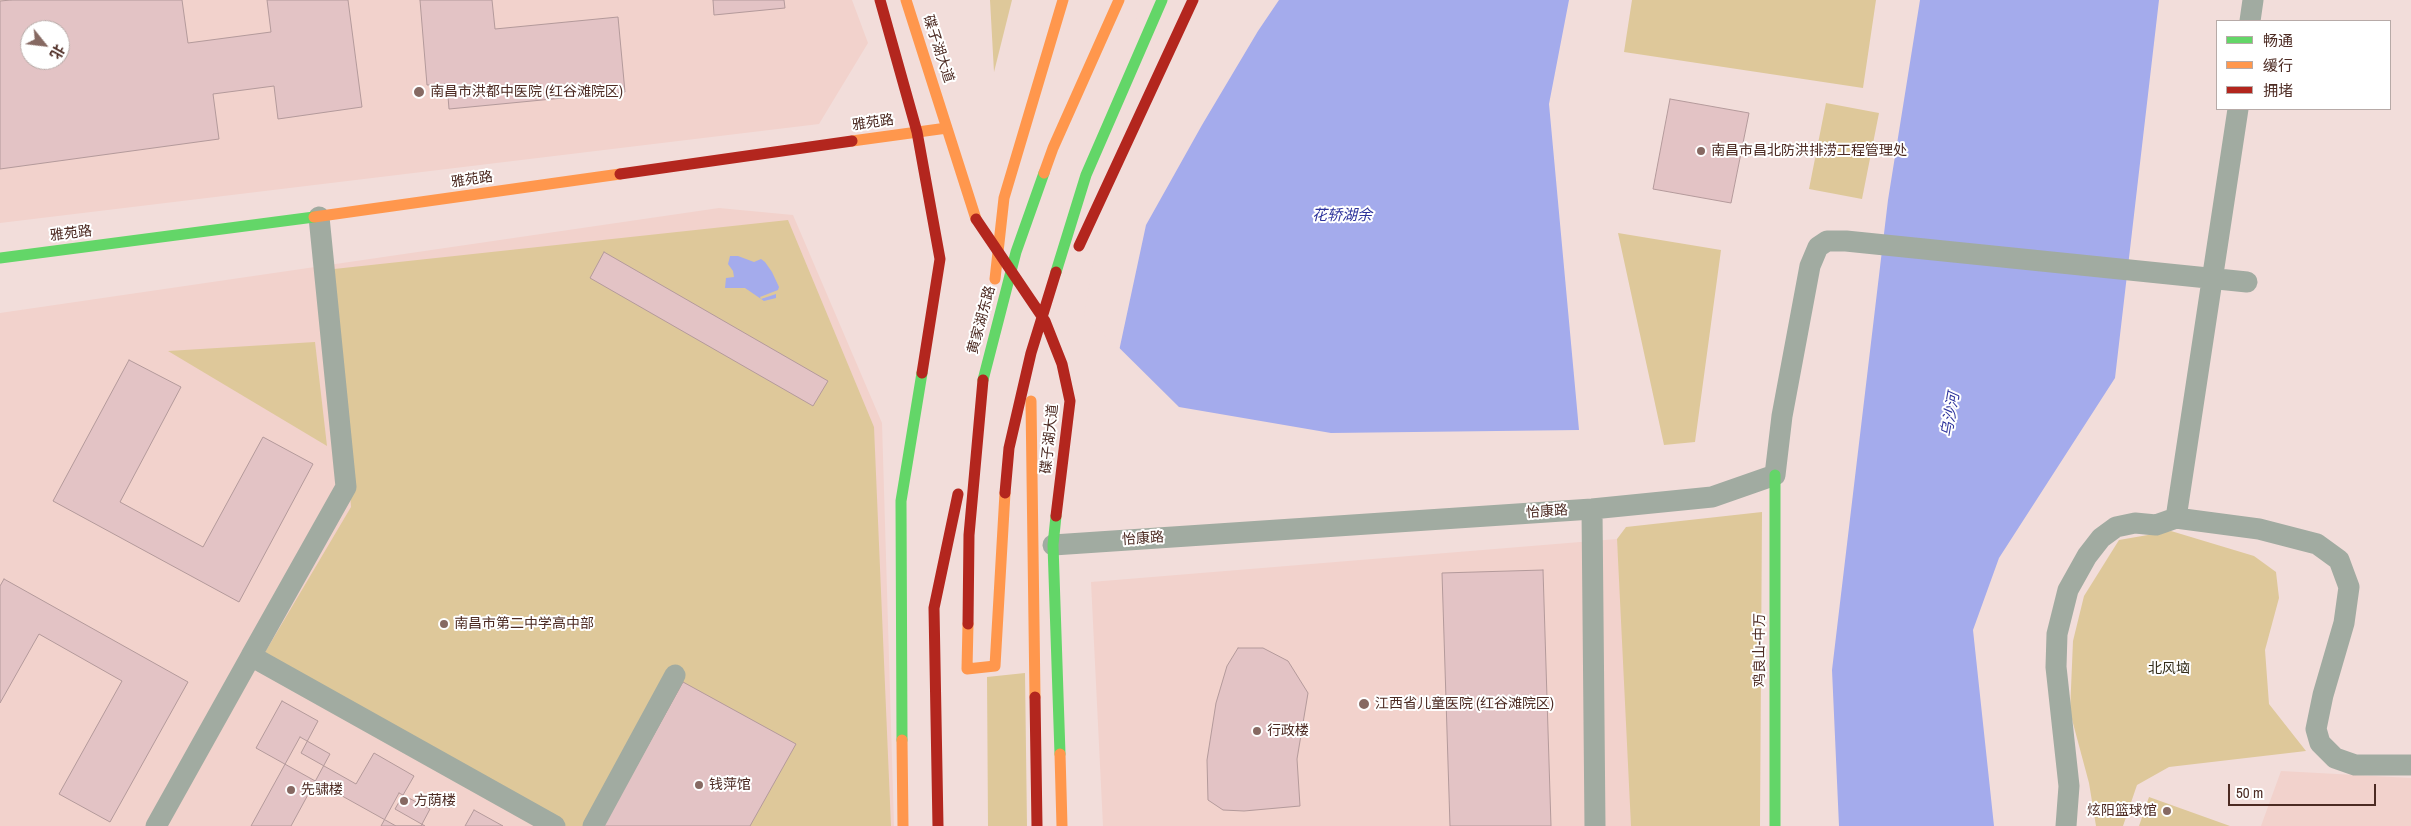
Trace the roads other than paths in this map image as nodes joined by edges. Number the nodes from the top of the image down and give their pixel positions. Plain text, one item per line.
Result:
1 (880, 0) edge
2 (906, 0) edge
3 (1063, 0) edge
4 (1119, 0) edge
5 (1162, 0) edge
6 (1193, 0) edge
7 (2253, 0) edge
8 (2250, 20) edge
9 (2238, 110) edge
10 (947, 128) junction
11 (917, 132) junction
12 (319, 217) junction
13 (0, 258) edge
14 (2214, 278) junction
15 (2247, 282) dead end
16 (1031, 353) junction
17 (984, 372) junction
18 (1775, 475) junction
19 (1592, 509) junction
20 (2176, 518) junction
21 (1053, 545) junction
22 (250, 656) junction
23 (675, 675) dead end
24 (2411, 765) edge
25 (156, 826) edge
26 (555, 826) edge
27 (593, 826) edge
28 (903, 826) edge
29 (938, 826) edge
30 (1037, 826) edge
31 (1062, 826) edge
32 (1595, 826) edge
33 (1775, 826) edge
34 (2066, 826) edge

1 - 11 main road
2 - 10 main road, 碟子湖大道
3 - 17 main road
4 - 17 main road, 黄家湖东路
5 - 16 main road
6 - 16 main road
7 - 8 street
9 - 14 street
10 - 11 main road, 雅苑路
10 - 21 main road, 碟子湖大道
11 - 12 main road, 雅苑路
11 - 28 main road
12 - 13 main road, 雅苑路
12 - 22 street
14 - 15 street
14 - 18 street
14 - 20 street
16 - 17 main road, 黄家湖东路
16 - 30 main road
17 - 29 main road
18 - 19 street, 怡康路
18 - 33 main road, 鸡良山-中万
19 - 21 street, 怡康路
19 - 32 street
20 - 24 street
20 - 34 street
21 - 31 main road, 碟子湖大道
22 - 25 street
22 - 26 street
23 - 27 street

